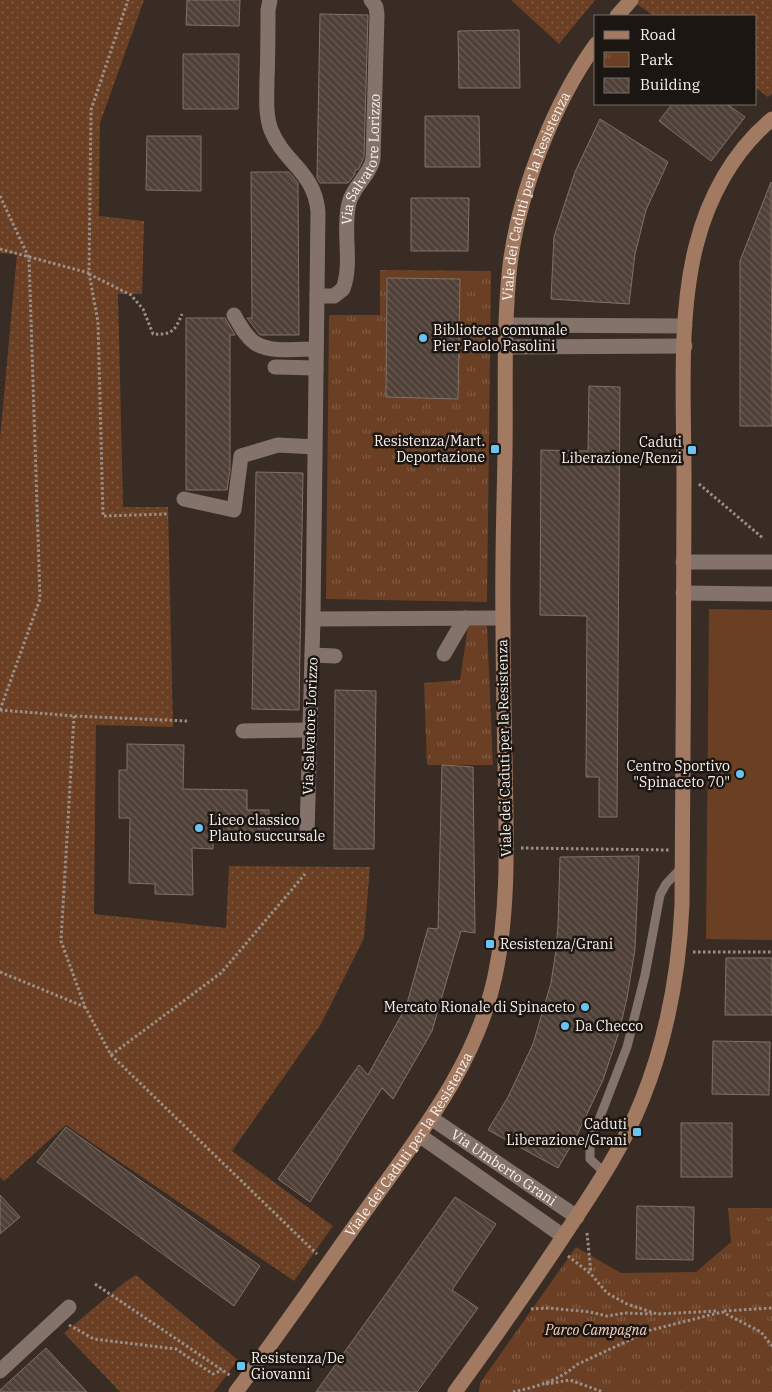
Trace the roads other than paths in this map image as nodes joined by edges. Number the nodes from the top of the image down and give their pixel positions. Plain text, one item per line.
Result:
1 (270, 0) edge
2 (371, 0) edge
3 (594, 47) edge
4 (772, 119) edge
5 (317, 296) junction
6 (234, 315) dead end
7 (506, 325) junction
8 (685, 326) junction
9 (685, 346) junction
10 (506, 347) junction
11 (316, 349) junction
12 (274, 367) dead end
13 (316, 368) junction
14 (315, 446) junction
15 (184, 498) dead end
16 (683, 562) junction
17 (772, 562) edge
18 (683, 594) junction
19 (772, 594) edge
20 (465, 618) junction
21 (502, 618) junction
22 (313, 619) junction
23 (444, 654) dead end
24 (312, 655) junction
25 (335, 656) dead end
26 (310, 730) junction
27 (243, 732) dead end
28 (307, 834) dead end
29 (682, 867) junction
30 (431, 1118) junction
31 (419, 1135) junction
32 (604, 1173) junction
33 (577, 1217) junction
34 (563, 1236) junction
35 (69, 1307) dead end
36 (0, 1371) edge
37 (239, 1388) edge
38 (455, 1392) edge

1 - 5 street, Via Salvatore Lorizzo
2 - 5 street, Via Salvatore Lorizzo
3 - 7 street, Viale dei Caduti per la Resistenza
4 - 8 street
5 - 11 street, Via Salvatore Lorizzo
6 - 11 street
7 - 8 street
7 - 10 street, Viale dei Caduti per la Resistenza
8 - 9 street
9 - 10 street
9 - 16 street
10 - 21 street, Viale dei Caduti per la Resistenza
11 - 13 street, Via Salvatore Lorizzo
12 - 13 street
13 - 14 street, Via Salvatore Lorizzo
14 - 15 street
14 - 22 street, Via Salvatore Lorizzo
16 - 17 street
16 - 18 street
18 - 19 street
18 - 29 street
20 - 21 street
20 - 22 street
20 - 23 street
21 - 30 street, Viale dei Caduti per la Resistenza
22 - 24 street, Via Salvatore Lorizzo
24 - 25 street
24 - 26 street, Via Salvatore Lorizzo
26 - 27 street
26 - 28 street, Via Salvatore Lorizzo
29 - 32 street
29 - 32 lane
30 - 31 street, Viale dei Caduti per la Resistenza
30 - 33 street, Via Umberto Grani
31 - 34 street, Via Umberto Grani
31 - 37 street, Viale dei Caduti per la Resistenza
32 - 33 street
33 - 34 street
34 - 38 street
35 - 36 street

